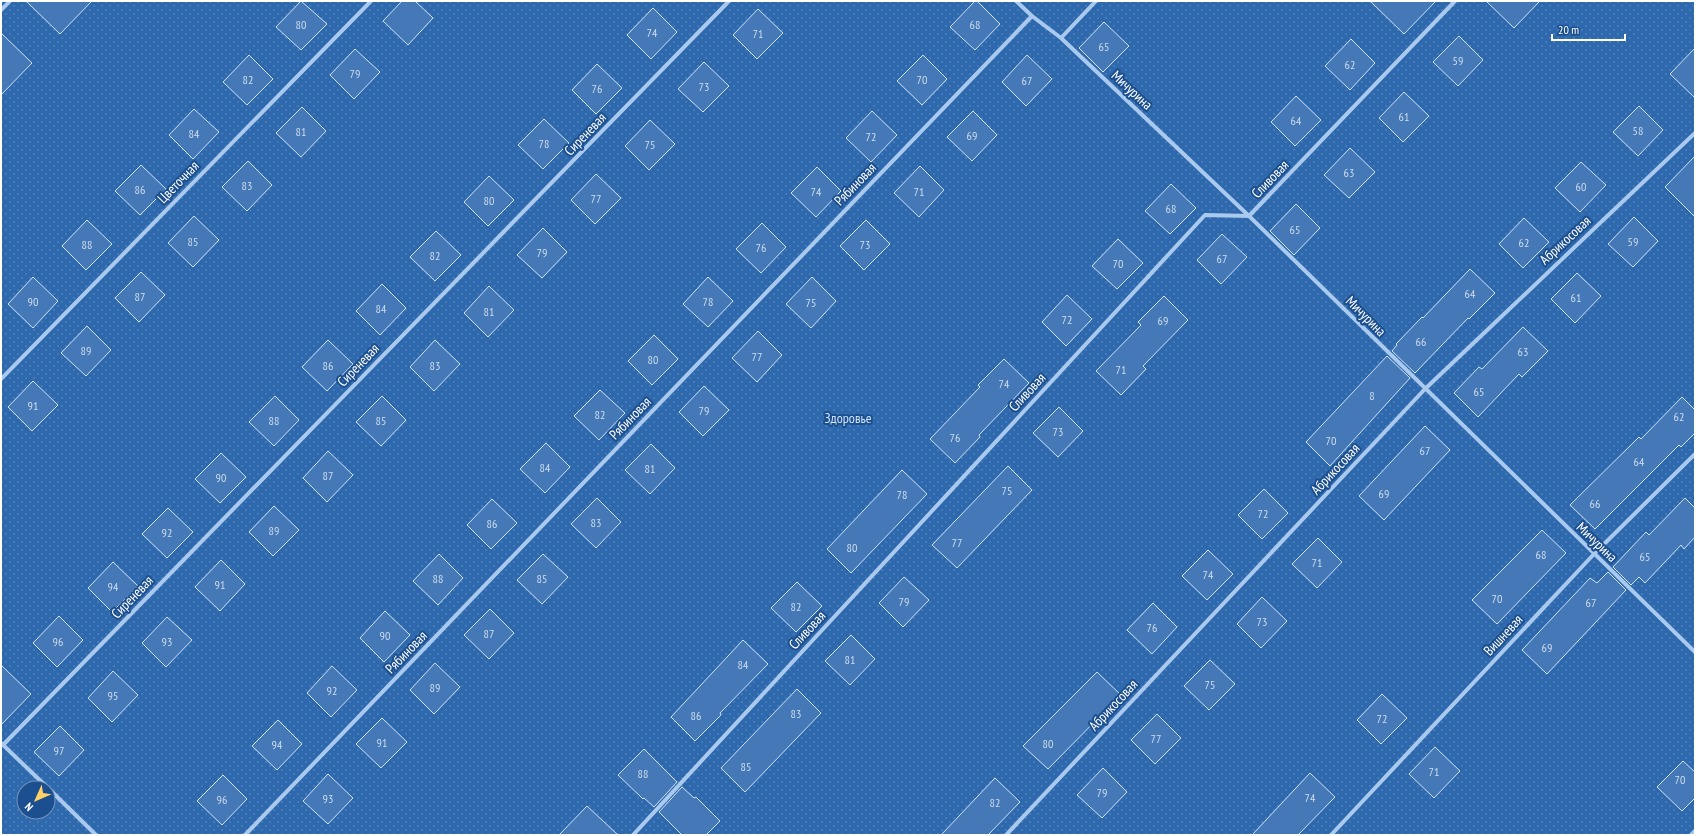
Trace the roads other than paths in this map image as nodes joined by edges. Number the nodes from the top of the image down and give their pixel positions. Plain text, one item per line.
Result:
1 (10, 1) edge
2 (371, 1) edge
3 (729, 1) edge
4 (1016, 1) edge
5 (1096, 1) edge
6 (1455, 1) edge
7 (1, 10) edge
8 (1032, 16) junction
9 (1061, 38) junction
10 (1695, 133) edge
11 (1249, 216) junction
12 (1, 379) edge
13 (1424, 389) junction
14 (1695, 454) edge
15 (1594, 554) junction
16 (1695, 652) edge
17 (2, 744) edge
18 (40, 780) edge
19 (56, 796) edge
20 (1695, 831) edge
21 (96, 835) edge
22 (245, 835) edge
23 (632, 835) edge
24 (1006, 835) edge
25 (1331, 835) edge
26 (1691, 835) edge

1 - 7 street
2 - 12 street, Цветочная
3 - 17 street, Сиреневая
4 - 8 street, Мичурина
5 - 9 street
6 - 11 street, Сливовая
8 - 9 street, Мичурина
8 - 22 street, Рябиновая
9 - 11 street, Мичурина
10 - 13 street, Абрикосовая
11 - 13 street, Мичурина
11 - 23 street, Сливовая
13 - 15 street, Мичурина
13 - 24 street, Абрикосовая
14 - 15 street, Вишневая
15 - 16 street, Мичурина
15 - 25 street, Вишневая
17 - 18 street
19 - 21 street
20 - 26 street

